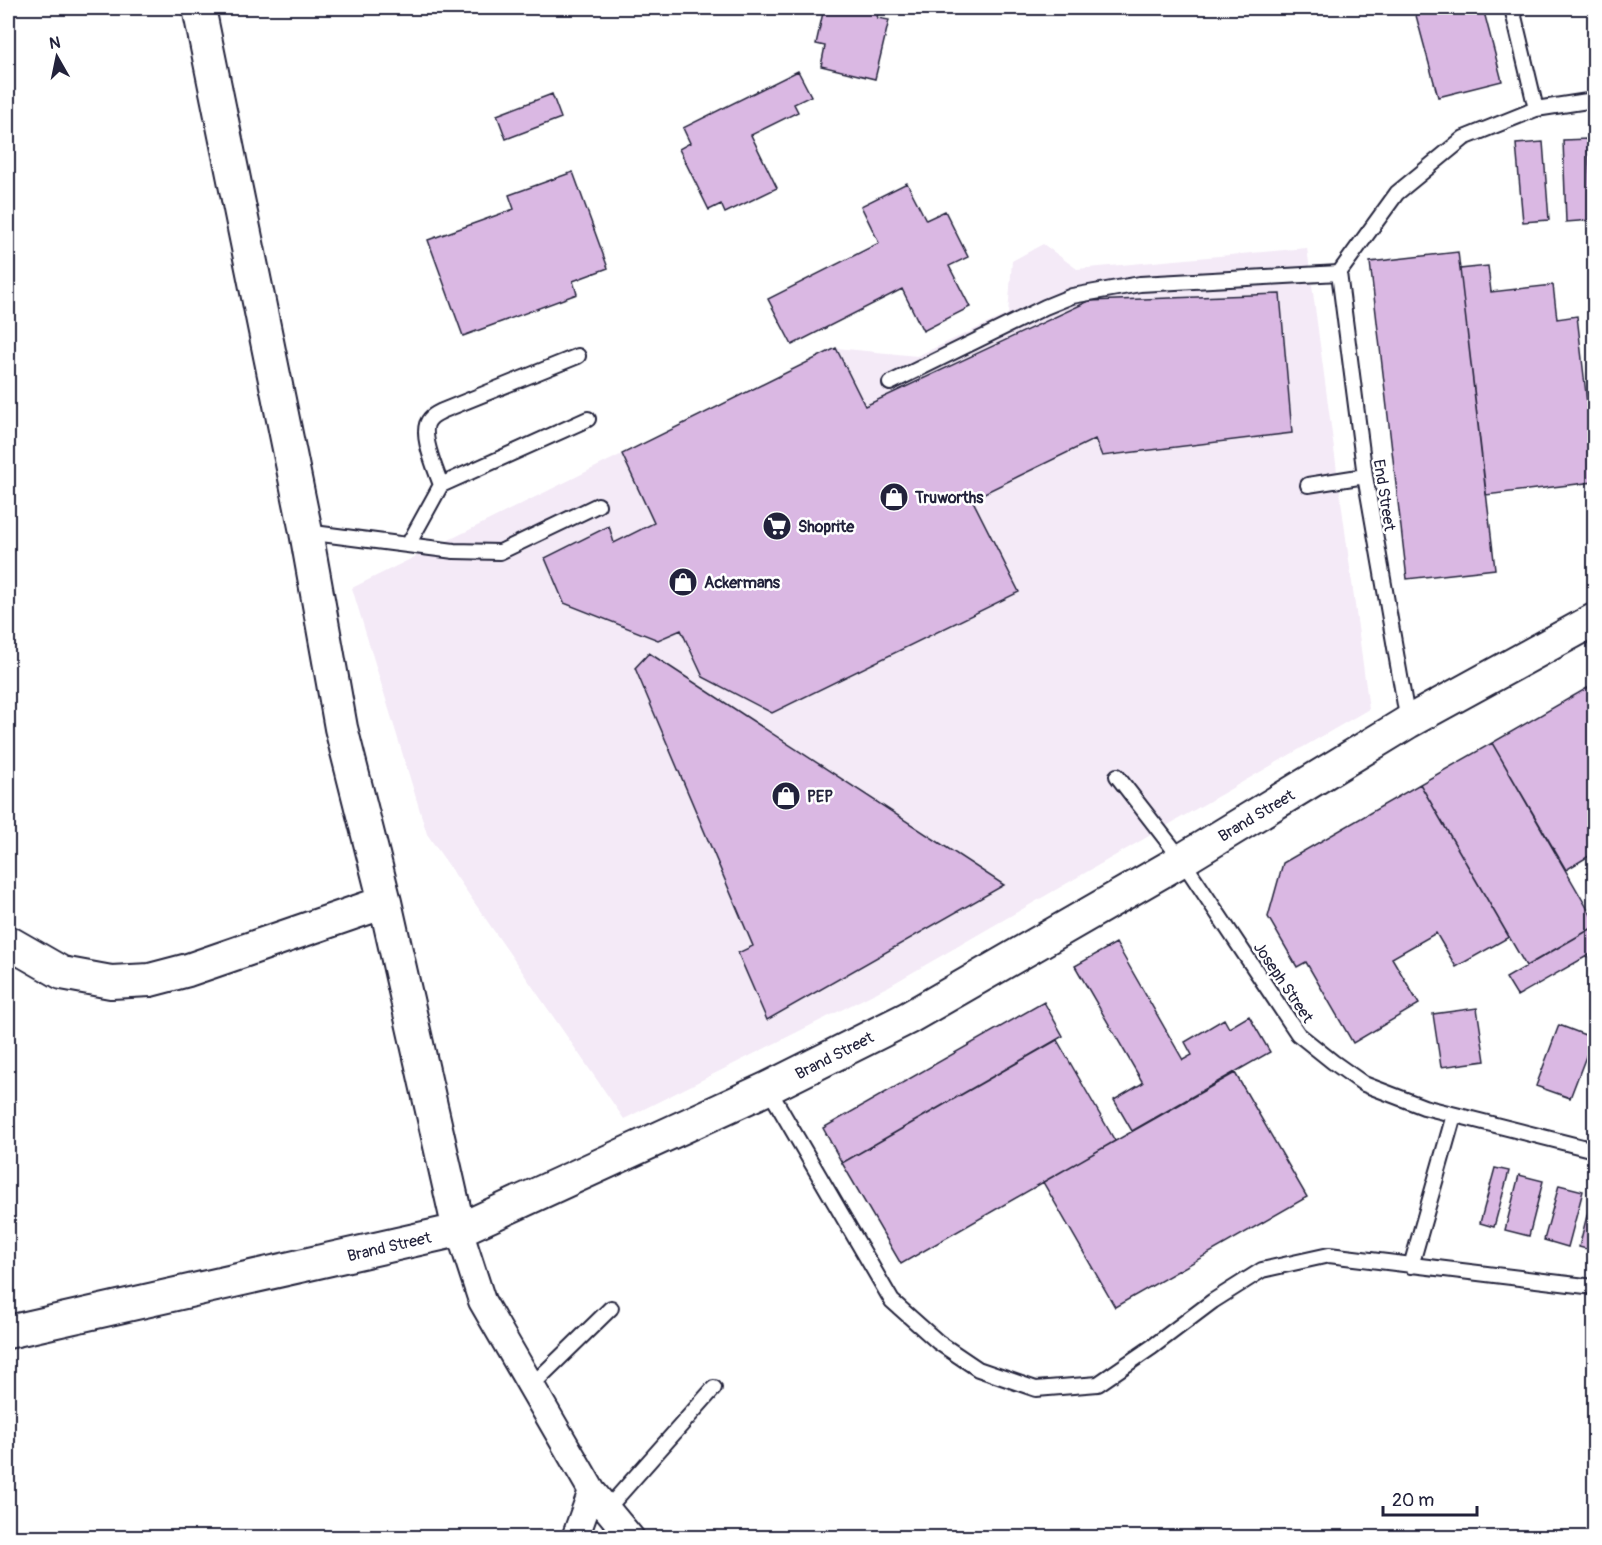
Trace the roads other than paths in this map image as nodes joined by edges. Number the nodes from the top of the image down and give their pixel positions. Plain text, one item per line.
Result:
1 (199, 8) edge
2 (1512, 8) edge
3 (1594, 100) edge
4 (1536, 109) junction
5 (1339, 273) junction
6 (578, 356) dead end
7 (890, 383) dead end
8 (588, 419) dead end
9 (1365, 476) junction
10 (441, 484) junction
11 (1308, 485) dead end
12 (598, 505) dead end
13 (306, 532) junction
14 (408, 545) junction
15 (1594, 620) edge
16 (1408, 722) junction
17 (1117, 776) dead end
18 (1182, 860) junction
19 (385, 902) junction
20 (8, 942) edge
21 (768, 1089) junction
22 (1454, 1115) junction
23 (1594, 1150) edge
24 (459, 1230) junction
25 (1411, 1266) junction
26 (1594, 1287) edge
27 (611, 1308) dead end
28 (8, 1332) edge
29 (531, 1386) junction
30 (714, 1388) dead end
31 (599, 1500) junction
32 (575, 1538) edge
33 (631, 1538) edge

1 - 13 street
2 - 4 lane
3 - 4 lane
4 - 5 lane
5 - 7 lane
5 - 9 lane, End Street
6 - 10 lane
8 - 10 lane
9 - 11 lane
9 - 16 lane, End Street
10 - 14 lane
12 - 14 lane
13 - 14 lane
13 - 19 street
15 - 16 street, Brand Street
16 - 18 street, Brand Street
17 - 18 lane, Joseph Street
18 - 21 street, Brand Street
18 - 22 lane, Joseph Street
19 - 20 street
19 - 24 street
21 - 24 street, Brand Street
21 - 25 lane
22 - 23 lane, Joseph Street
22 - 25 lane
24 - 28 street, Brand Street
24 - 29 street
25 - 26 lane
27 - 29 lane
29 - 31 street
30 - 31 lane
31 - 32 street
31 - 33 street

